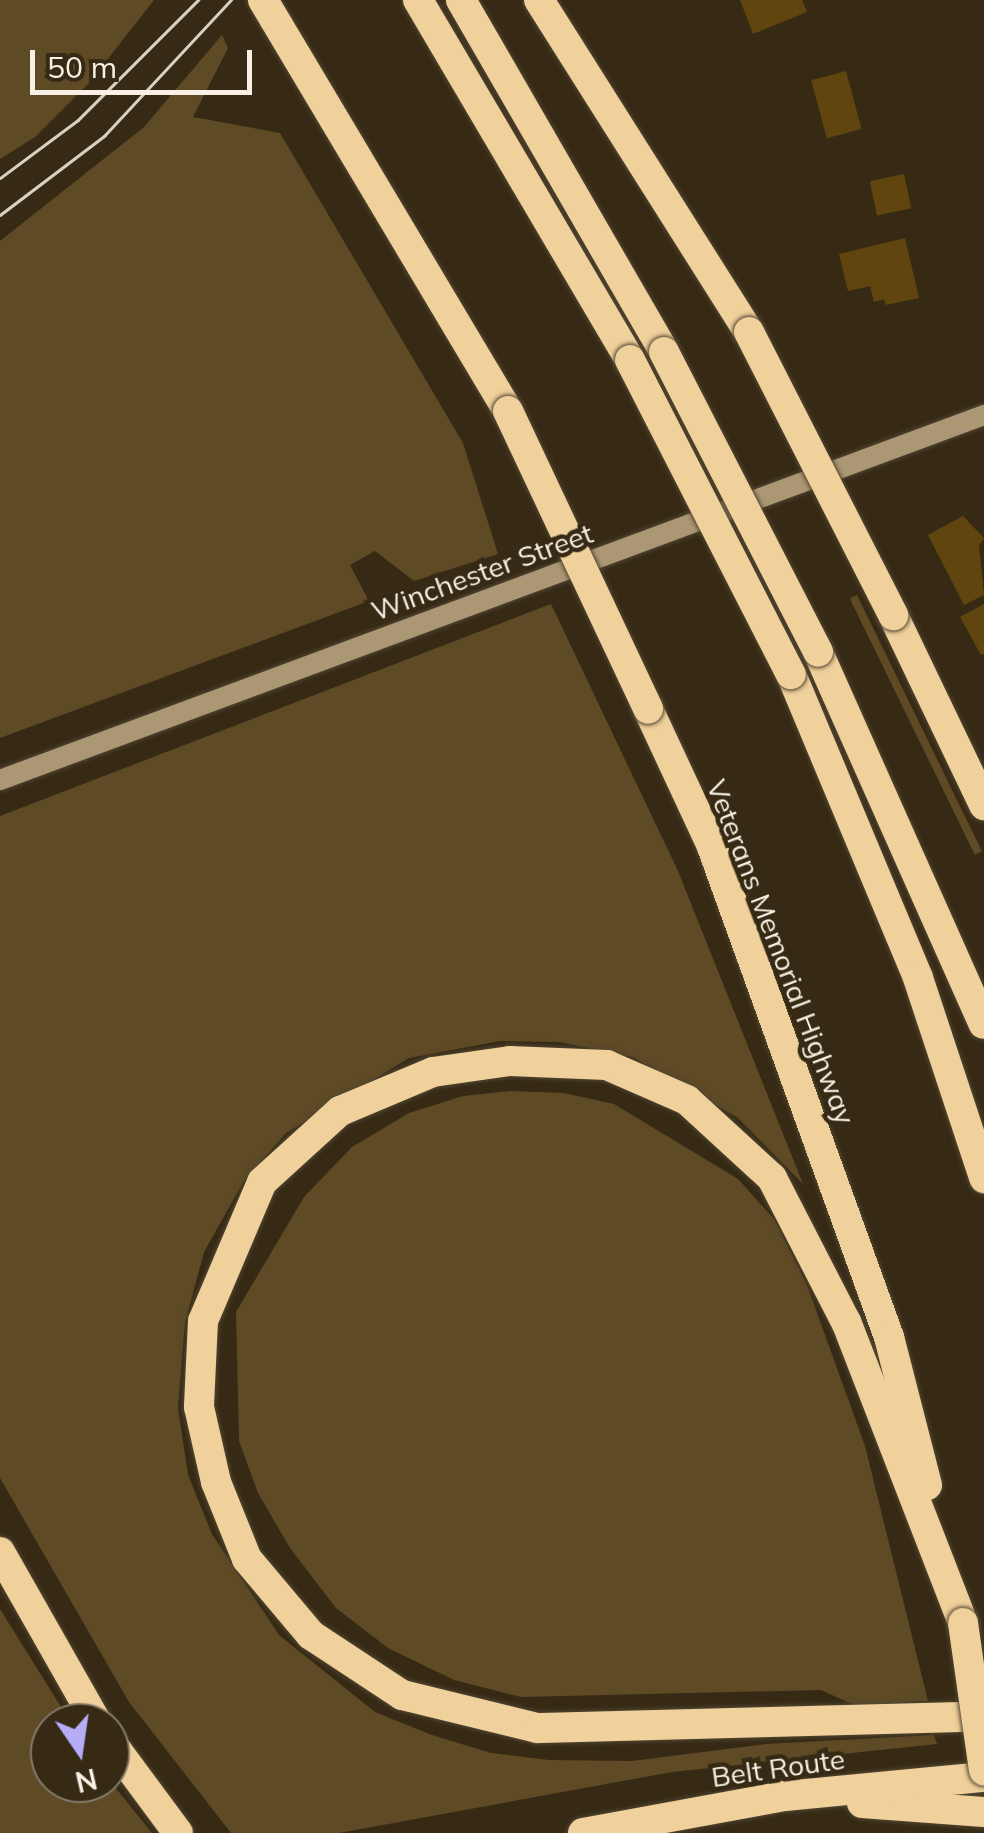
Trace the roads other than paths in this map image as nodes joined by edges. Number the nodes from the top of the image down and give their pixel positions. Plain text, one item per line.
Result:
1 (263, 0) edge
2 (418, 0) edge
3 (461, 0) edge
4 (539, 0) edge
5 (984, 415) edge
6 (0, 780) edge
7 (984, 806) edge
8 (984, 1024) edge
9 (984, 1178) edge
10 (0, 1552) edge
11 (963, 1623) junction
12 (86, 1703) edge
13 (984, 1716) edge
14 (130, 1768) edge
15 (984, 1774) edge
16 (785, 1796) junction
17 (984, 1812) edge
18 (178, 1833) edge
19 (583, 1833) edge

1 - 11 highway, Veterans Memorial Highway, bridge
2 - 9 highway, bridge
3 - 8 highway, bridge
4 - 7 highway, bridge
5 - 6 main road, Winchester Street
10 - 12 highway
11 - 13 highway
11 - 15 highway, Veterans Memorial Highway, bridge
14 - 18 highway
15 - 16 highway, Belt Route
16 - 17 highway
16 - 19 highway, Belt Route

